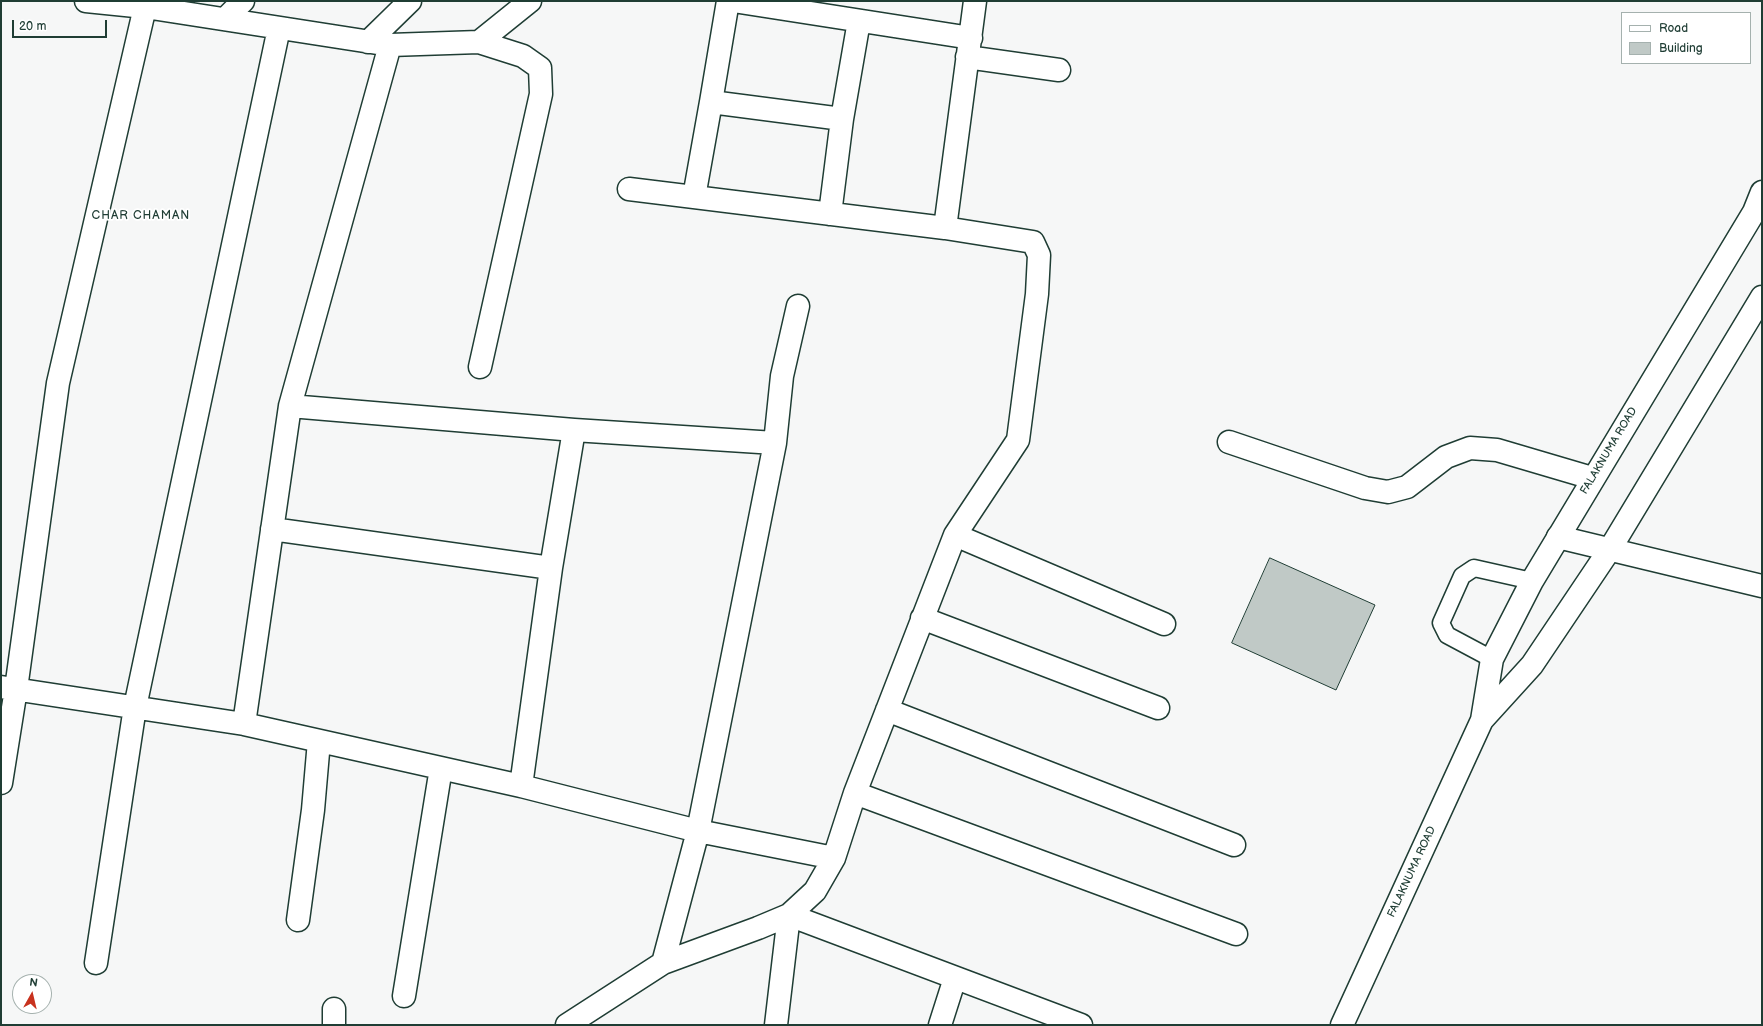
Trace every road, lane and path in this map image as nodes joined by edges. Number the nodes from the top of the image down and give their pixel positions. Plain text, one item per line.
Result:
1 (86, 1) edge
2 (243, 1) edge
3 (410, 1) edge
4 (530, 1) edge
5 (728, 1) edge
6 (733, 1) edge
7 (975, 1) edge
8 (145, 7) junction
9 (225, 19) junction
10 (859, 21) junction
11 (279, 28) junction
12 (368, 42) junction
13 (480, 42) junction
14 (390, 45) junction
15 (969, 48) junction
16 (1059, 70) dead end
17 (711, 102) junction
18 (842, 119) junction
19 (629, 189) dead end
20 (1762, 192) edge
21 (694, 197) junction
22 (830, 214) junction
23 (945, 228) junction
24 (1762, 297) edge
25 (798, 306) dead end
26 (480, 367) dead end
27 (290, 406) junction
28 (574, 430) junction
29 (1229, 442) dead end
30 (775, 443) junction
31 (1592, 478) junction
32 (272, 529) junction
33 (955, 535) junction
34 (1558, 537) junction
35 (1610, 550) junction
36 (551, 568) junction
37 (1532, 581) junction
38 (1762, 586) edge
39 (922, 618) junction
40 (1164, 624) dead end
41 (1492, 659) junction
42 (9, 688) edge
43 (135, 707) junction
44 (1158, 708) dead end
45 (887, 710) junction
46 (1482, 720) junction
47 (244, 724) junction
48 (319, 741) junction
49 (441, 768) junction
50 (1, 783) edge
51 (521, 786) junction
52 (855, 793) junction
53 (698, 831) junction
54 (1234, 845) dead end
55 (834, 858) junction
56 (789, 915) junction
57 (298, 920) dead end
58 (1236, 934) dead end
59 (96, 963) dead end
60 (663, 963) junction
61 (955, 978) junction
62 (404, 996) dead end
63 (567, 1025) edge
64 (776, 1025) edge
65 (940, 1025) edge
66 (1081, 1025) edge
67 (1342, 1025) edge

1 - 8 main road
2 - 9 main road
3 - 12 main road
4 - 13 main road
5 - 17 main road
6 - 10 main road
7 - 15 main road
8 - 9 main road
8 - 42 main road
9 - 11 main road
10 - 15 main road
10 - 18 main road
11 - 12 main road
11 - 43 main road
12 - 14 main road
13 - 14 main road
13 - 26 main road
14 - 27 main road
15 - 16 main road
15 - 23 main road
17 - 18 main road
17 - 21 main road
18 - 22 main road
19 - 21 main road
20 - 31 main road, FALAKNUMA ROAD
21 - 22 main road
22 - 23 main road
23 - 33 main road
24 - 35 main road, FALAKNUMA ROAD
25 - 30 main road
27 - 28 main road
27 - 32 main road
28 - 30 main road
28 - 36 main road
29 - 31 main road
30 - 53 main road
31 - 34 main road, FALAKNUMA ROAD
32 - 36 main road
32 - 47 main road
33 - 39 main road
33 - 40 main road
34 - 35 main road
34 - 37 main road, FALAKNUMA ROAD
35 - 38 main road
35 - 46 main road, FALAKNUMA ROAD
36 - 51 main road
37 - 41 main road, FALAKNUMA ROAD
37 - 41 lane
39 - 44 main road
39 - 45 main road
41 - 46 main road, FALAKNUMA ROAD
42 - 43 main road
42 - 50 main road
43 - 47 main road
43 - 59 main road
45 - 52 main road
45 - 54 main road
46 - 67 main road, FALAKNUMA ROAD
47 - 48 main road
48 - 49 main road
48 - 57 main road
49 - 51 main road
49 - 62 main road
51 - 53 main road
52 - 55 main road
52 - 58 main road
53 - 55 main road
53 - 60 main road
55 - 56 main road
56 - 60 main road
56 - 61 main road
56 - 64 main road
60 - 63 main road
61 - 65 main road
61 - 66 main road

